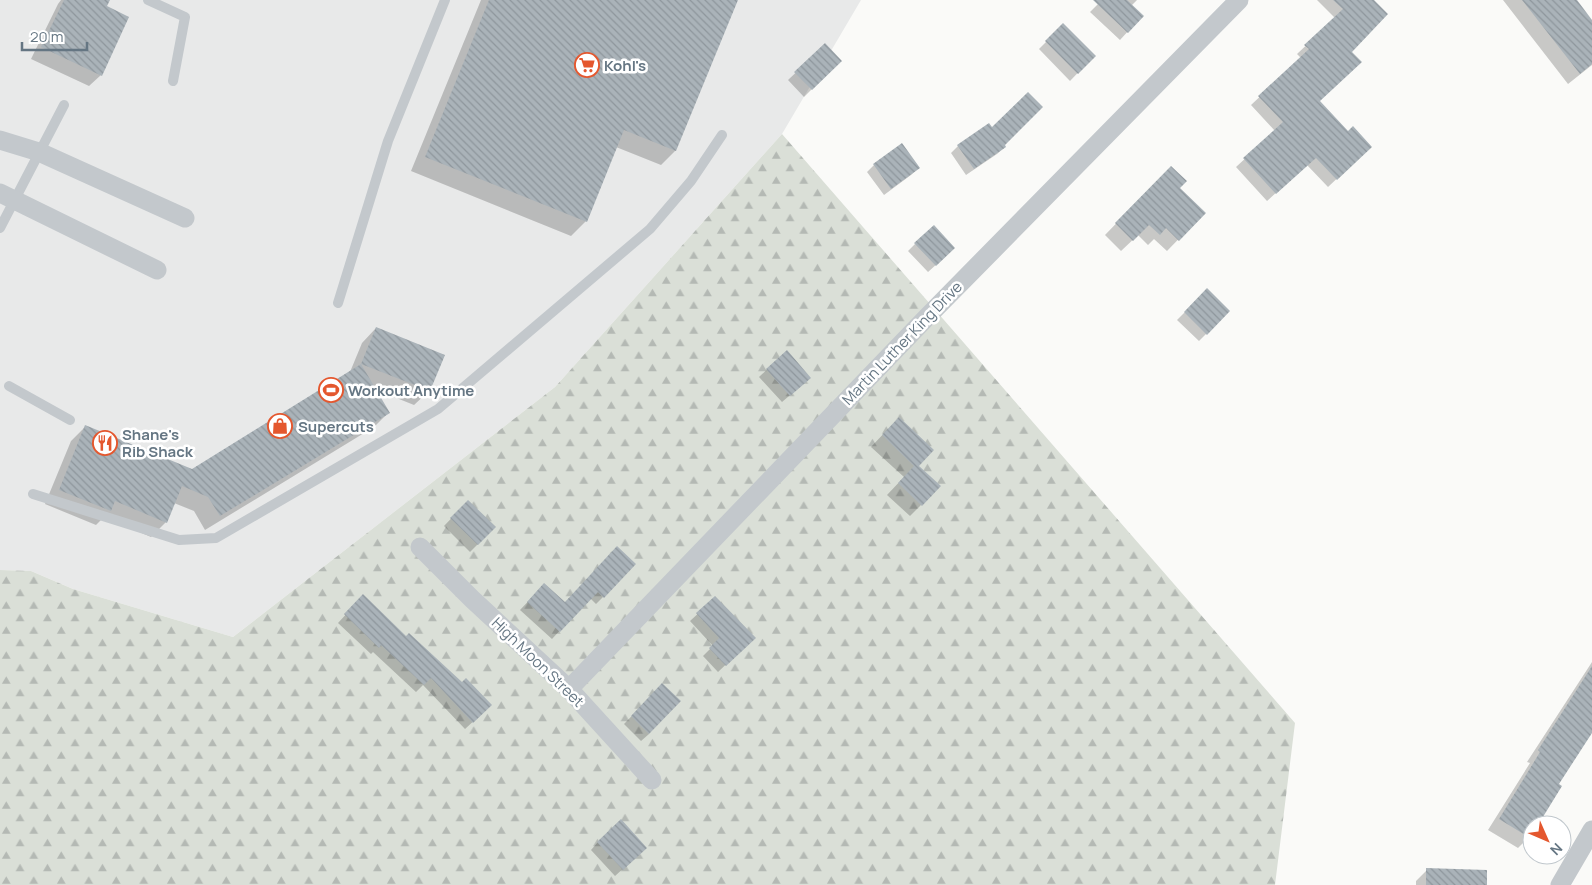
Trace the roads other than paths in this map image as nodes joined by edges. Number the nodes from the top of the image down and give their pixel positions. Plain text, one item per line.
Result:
1 (148, 0) edge
2 (445, 0) edge
3 (1239, 0) edge
4 (173, 81) dead end
5 (64, 105) dead end
6 (722, 135) dead end
7 (0, 140) edge
8 (39, 152) junction
9 (7, 197) edge
10 (185, 218) dead end
11 (0, 228) edge
12 (157, 270) dead end
13 (338, 303) dead end
14 (9, 386) dead end
15 (70, 420) dead end
16 (33, 494) dead end
17 (420, 547) dead end
18 (569, 689) junction
19 (652, 780) dead end
20 (1592, 830) edge
21 (1560, 885) edge

1 - 4 lane
2 - 13 lane
3 - 18 street, Martin Luther King Drive
5 - 8 lane
6 - 16 lane
7 - 8 street
8 - 9 lane
8 - 10 street
9 - 11 lane
9 - 12 street
14 - 15 lane
17 - 18 street, High Moon Street
18 - 19 street, High Moon Street
20 - 21 street

